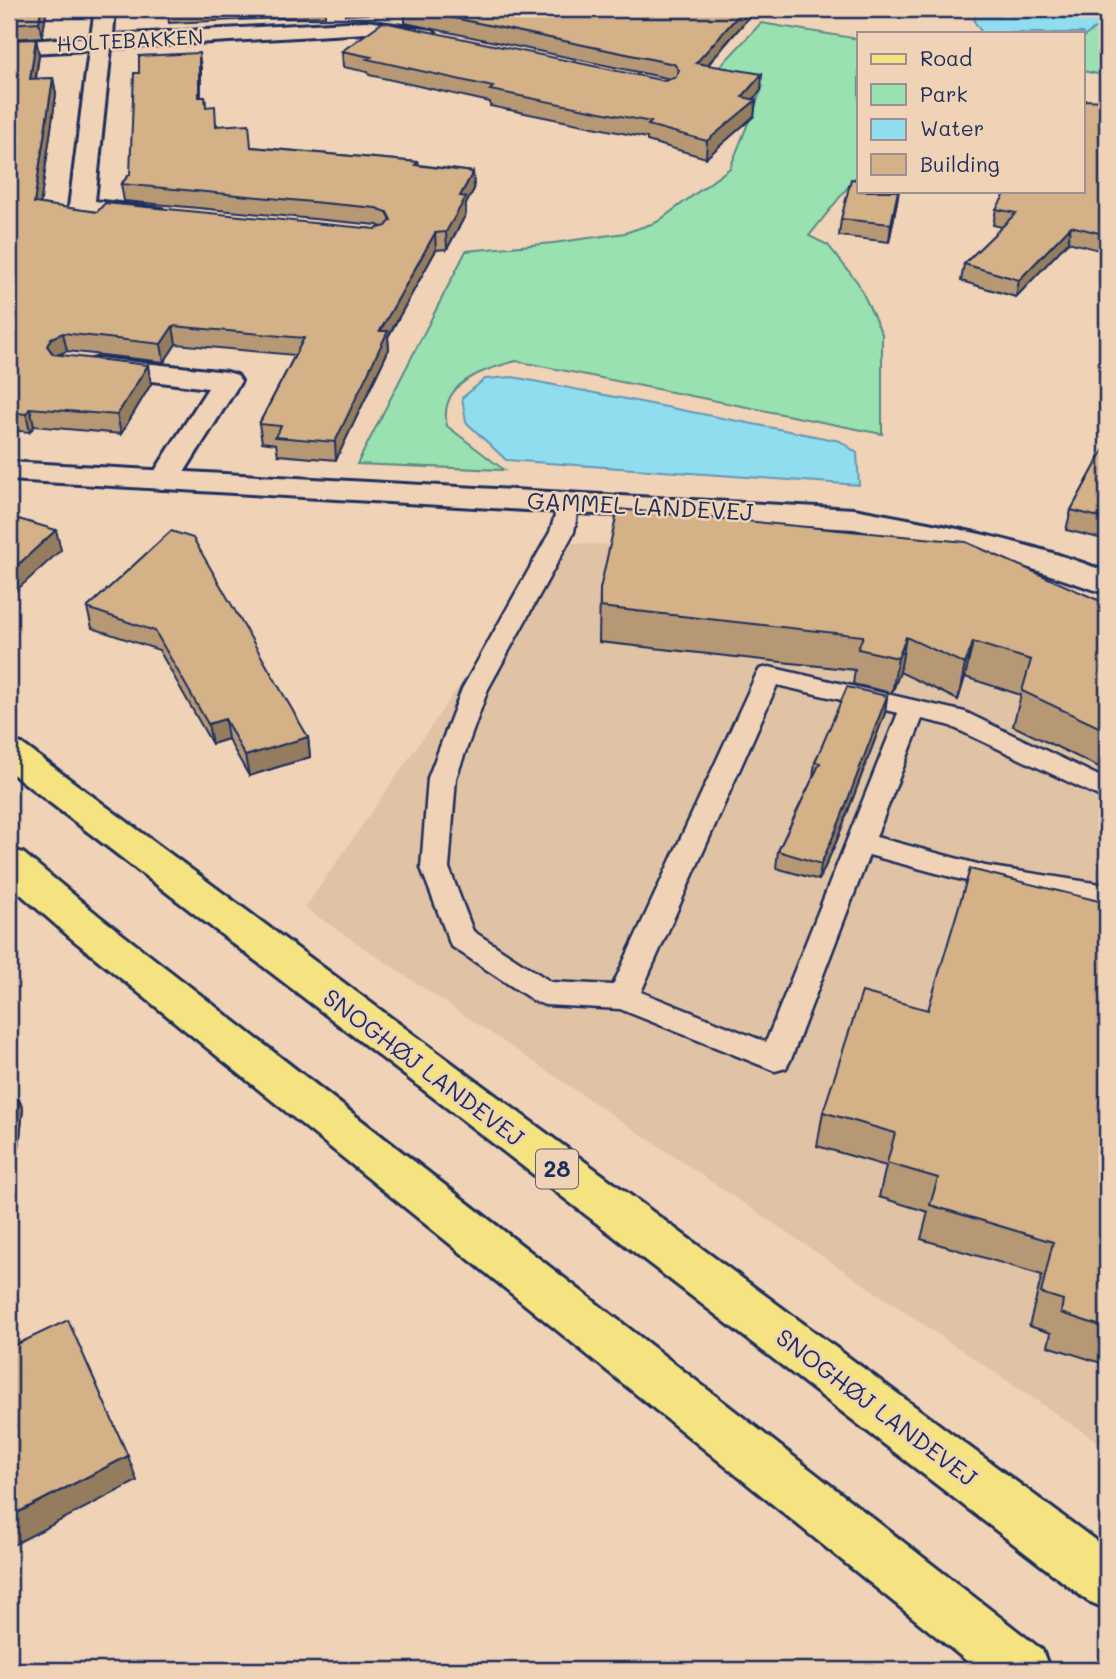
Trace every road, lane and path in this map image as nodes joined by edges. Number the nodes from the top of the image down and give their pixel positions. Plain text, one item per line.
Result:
1 (105, 9) edge
2 (443, 39) edge
3 (102, 43) junction
4 (9, 48) edge
5 (176, 217) edge
6 (67, 363) edge
7 (9, 471) edge
8 (164, 480) junction
9 (568, 503) junction
10 (1107, 584) edge
11 (914, 708) junction
12 (9, 753) edge
13 (1107, 791) edge
14 (860, 842) junction
15 (9, 863) edge
16 (1107, 896) edge
17 (623, 997) junction
18 (1107, 1582) edge
19 (1022, 1670) edge

1 - 3 street
2 - 3 street, HOLTEBAKKEN
3 - 4 street, HOLTEBAKKEN
3 - 5 street
6 - 8 street
7 - 8 street, GAMMEL LANDEVEJ
8 - 9 street, GAMMEL LANDEVEJ
9 - 10 street, GAMMEL LANDEVEJ
9 - 17 lane
11 - 13 lane
11 - 14 lane
11 - 17 lane
12 - 18 main road, SNOGHØJ LANDEVEJ / 28
14 - 16 lane
14 - 17 lane
15 - 19 main road

